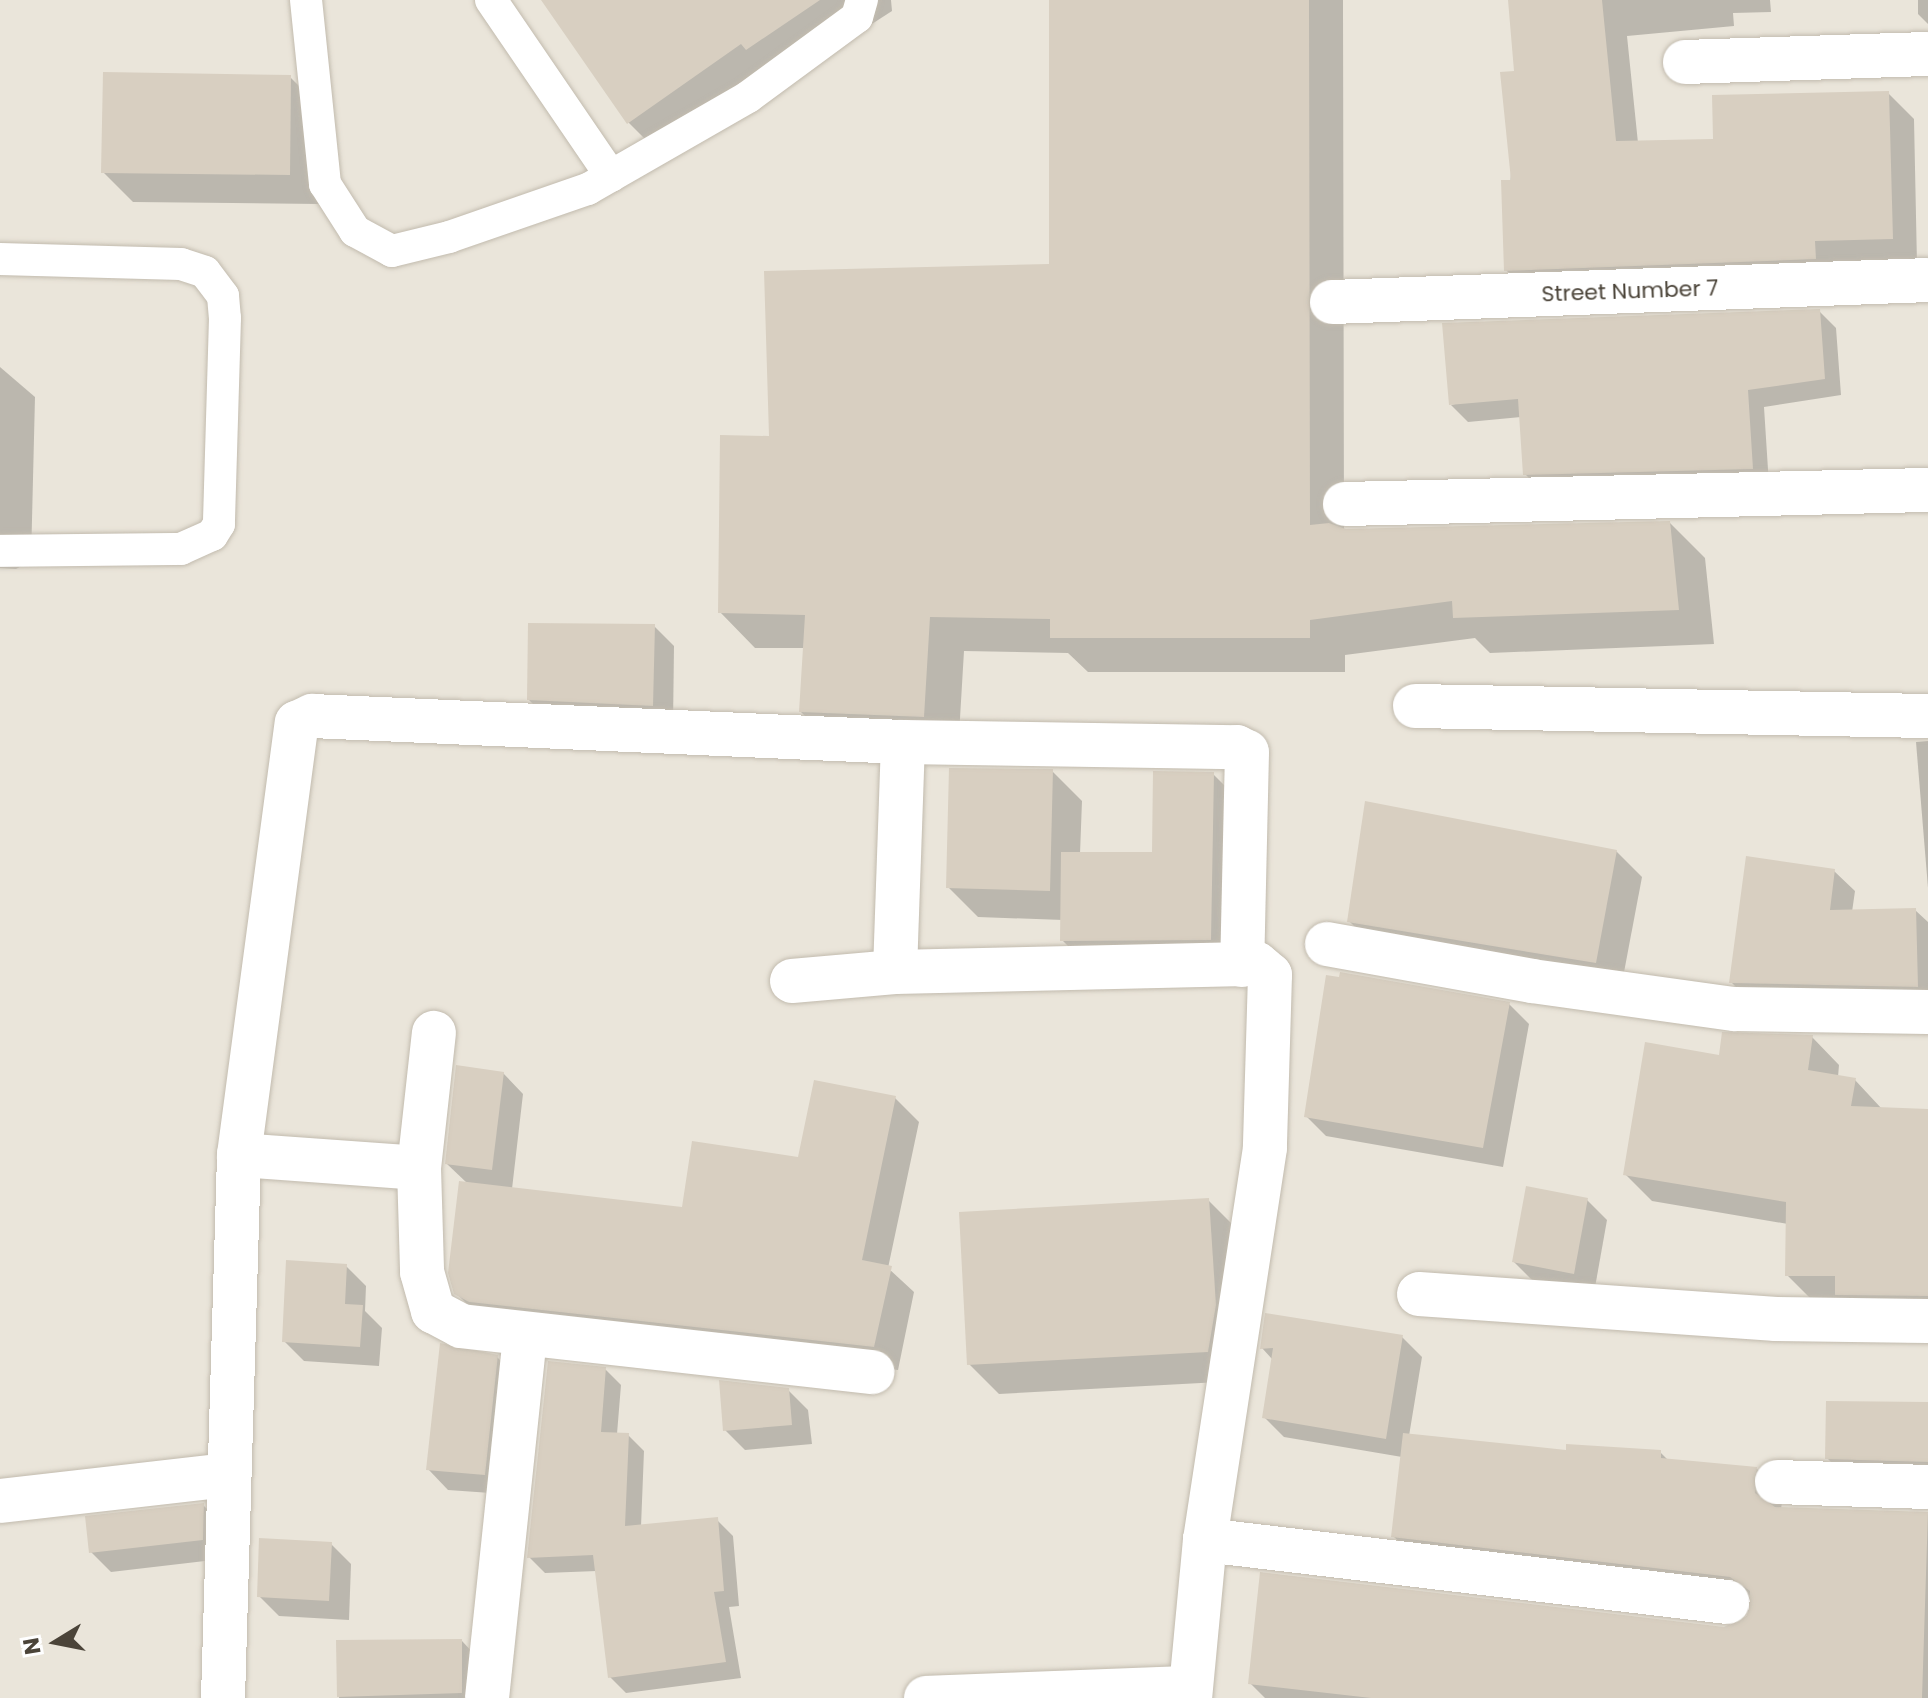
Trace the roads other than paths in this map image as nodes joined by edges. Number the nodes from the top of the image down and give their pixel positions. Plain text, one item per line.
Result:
1 (306, 0) edge
2 (491, 0) edge
3 (862, 0) edge
4 (1928, 54) edge
5 (1685, 62) dead end
6 (611, 176) junction
7 (0, 259) edge
8 (1928, 280) edge
9 (1332, 302) dead end
10 (1928, 490) edge
11 (1345, 504) dead end
12 (0, 551) edge
13 (1415, 706) dead end
14 (1928, 716) edge
15 (903, 742) junction
16 (1327, 944) dead end
17 (1242, 965) junction
18 (895, 972) junction
19 (792, 981) dead end
20 (1928, 1012) edge
21 (434, 1033) dead end
22 (239, 1155) junction
23 (419, 1168) junction
24 (1419, 1294) dead end
25 (1928, 1321) edge
26 (525, 1337) junction
27 (872, 1372) dead end
28 (229, 1475) junction
29 (1777, 1482) dead end
30 (1928, 1487) edge
31 (0, 1501) edge
32 (1205, 1540) junction
33 (1727, 1602) dead end
34 (1190, 1693) edge
35 (223, 1698) edge
36 (487, 1698) edge
37 (926, 1698) edge

1 - 6 lane
2 - 6 lane
3 - 6 lane
4 - 5 street
7 - 12 lane
8 - 9 street, Street Number 7
10 - 11 street
13 - 14 street
15 - 17 street
15 - 18 street
15 - 22 street
16 - 20 street
17 - 18 street
17 - 32 street
18 - 19 street
21 - 23 street
22 - 23 street
22 - 28 street
23 - 26 street
24 - 25 street
26 - 27 street
26 - 36 street
28 - 31 street
28 - 35 street
29 - 30 street
32 - 33 street
32 - 34 street
34 - 37 street

